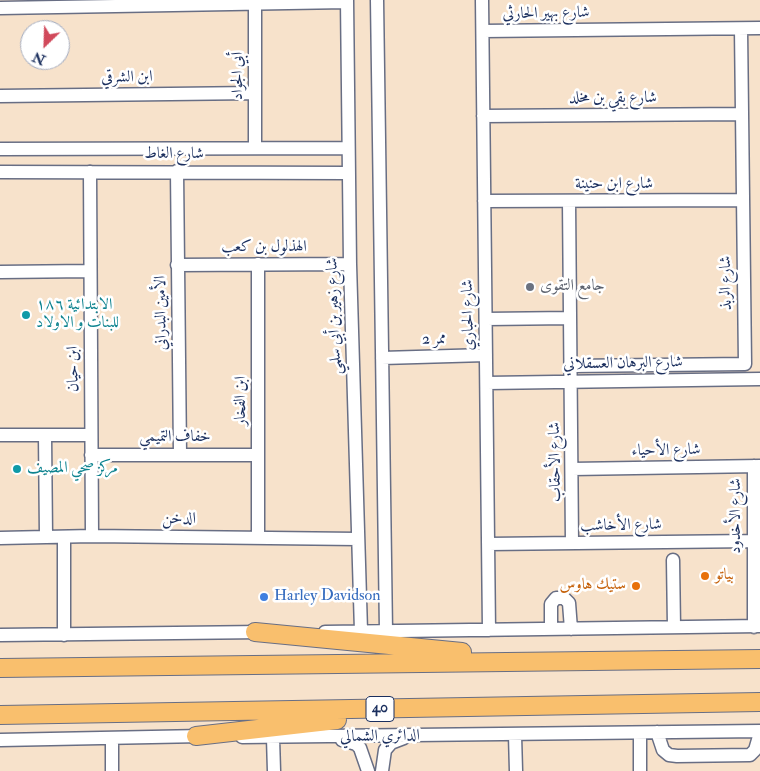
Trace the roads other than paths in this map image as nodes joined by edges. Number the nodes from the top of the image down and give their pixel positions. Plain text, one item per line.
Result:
1 (377, 0) edge
2 (482, 0) edge
3 (346, 1) edge
4 (168, 2) edge
5 (96, 3) edge
6 (250, 3) edge
7 (21, 4) edge
8 (0, 8) edge
9 (741, 28) junction
10 (760, 28) edge
11 (482, 31) junction
12 (255, 93) junction
13 (0, 96) edge
14 (742, 114) junction
15 (484, 116) junction
16 (255, 148) junction
17 (348, 148) junction
18 (0, 149) edge
19 (177, 171) junction
20 (0, 172) edge
21 (90, 172) junction
22 (348, 173) junction
23 (743, 200) junction
24 (484, 201) junction
25 (569, 201) junction
26 (258, 264) junction
27 (350, 264) junction
28 (177, 265) junction
29 (89, 271) junction
30 (0, 272) edge
31 (570, 318) junction
32 (486, 319) junction
33 (486, 355) junction
34 (382, 358) junction
35 (571, 366) junction
36 (760, 378) edge
37 (571, 381) junction
38 (486, 383) junction
39 (0, 435) edge
40 (45, 435) junction
41 (91, 435) junction
42 (180, 454) junction
43 (91, 455) junction
44 (258, 455) junction
45 (757, 466) edge
46 (572, 469) junction
47 (92, 536) junction
48 (46, 537) junction
49 (64, 537) junction
50 (258, 537) junction
51 (0, 538) edge
52 (358, 539) junction
53 (753, 541) junction
54 (572, 543) junction
55 (488, 544) junction
56 (673, 560) dead end
57 (757, 627) edge
58 (674, 628) junction
59 (551, 629) junction
60 (571, 629) junction
61 (489, 630) junction
62 (361, 631) junction
63 (386, 631) junction
64 (254, 632) junction
65 (0, 635) edge
66 (64, 635) junction
67 (760, 658) edge
68 (552, 660) junction
69 (0, 668) edge
70 (760, 702) edge
71 (434, 708) junction
72 (0, 715) edge
73 (656, 732) junction
74 (760, 732) edge
75 (640, 733) junction
76 (515, 735) junction
77 (196, 736) junction
78 (410, 736) junction
79 (112, 738) junction
80 (273, 738) junction
81 (332, 738) junction
82 (0, 740) edge
83 (367, 767) edge
84 (382, 767) edge
85 (112, 771) edge
86 (274, 771) edge
87 (516, 771) edge
88 (640, 771) edge

1 - 34 street
2 - 11 street, شارع الحباري
3 - 6 street
3 - 17 street, شارع زهير بن أبي سلمي
4 - 5 street
4 - 6 street
5 - 7 street
6 - 12 street, أبي الجواد
7 - 8 street
9 - 10 street, شارع بهير الحارثي
9 - 11 street, شارع بهير الحارثي
9 - 14 street, شارع الربذ
11 - 15 street, شارع الحباري
12 - 13 street, ابن الشرقي
12 - 16 street, أبي الجواد
14 - 15 street, شارع بقي بن مخلد
14 - 23 street, شارع الربذ
15 - 24 street, شارع الحباري
16 - 17 street, شارع الغاط
16 - 18 street, شارع الغاط
17 - 22 street, شارع زهير بن أبي سلمي
19 - 21 street, شارع الغاط
19 - 22 street, شارع الغاط
19 - 28 street, الأمين البدراني
20 - 21 street, شارع الغاط
21 - 29 street, ابن حيان
22 - 27 street, شارع زهير بن أبي سلمي
23 - 25 street, شارع ابن حنينة
23 - 35 street, شارع الربذ
24 - 25 street, شارع ابن حنينة
24 - 32 street, شارع الحباري
25 - 31 street, شارع الأحقاب
26 - 27 street, الهذلول بن كعب
26 - 28 street, الهذلول بن كعب
26 - 44 street, ابن الفخار
27 - 52 street, شارع زهير بن أبي سلمي
28 - 42 street, الأمين البدراني
29 - 30 street
29 - 41 street, ابن حيان
31 - 32 street
31 - 35 street, شارع الأحقاب
32 - 33 street, شارع الحباري
33 - 34 street, ممر 2
33 - 38 street, شارع الحباري
34 - 63 street
35 - 37 street, شارع الأحقاب
36 - 37 street, شارع البرهان العسقلاني
37 - 38 street, شارع البرهان العسقلاني
37 - 46 street, شارع الأحقاب
38 - 55 street, شارع الحباري
39 - 40 street
40 - 41 street
40 - 48 street
41 - 43 street, ابن حيان
42 - 43 street, خفاف التميمي
42 - 44 street, خفاف التميمي
43 - 47 street, ابن حيان
44 - 50 street, ابن الفخار
45 - 46 street, شارع الأحياء
45 - 53 street, شارع الأخدود
46 - 54 street, شارع الأحقاب
47 - 49 street, الدخن
47 - 50 street, الدخن
48 - 49 street, الدخن
48 - 51 street, الدخن
49 - 66 street
50 - 52 street, الدخن
52 - 62 street, شارع زهير بن أبي سلمي
53 - 54 street, شارع الأخاشب
53 - 57 street, شارع الأخدود
54 - 55 street, شارع الأخاشب
55 - 61 street, شارع الحباري
56 - 58 street
57 - 58 street
58 - 60 street
59 - 60 street
59 - 60 street
59 - 61 street
61 - 63 street
62 - 63 street
62 - 64 street
64 - 66 street
64 - 68 highway
65 - 66 street
67 - 68 highway
68 - 69 highway
70 - 71 highway, الدائري الشمالي / 40
71 - 72 highway, الدائري الشمالي / 40
71 - 77 highway
73 - 74 street, الدائري الشمالي
73 - 74 street
73 - 75 street, الدائري الشمالي
75 - 76 street, الدائري الشمالي
75 - 88 street
76 - 78 street, الدائري الشمالي
76 - 87 street
77 - 79 street, الدائري الشمالي
77 - 80 street, الدائري الشمالي
78 - 81 street, الدائري الشمالي
78 - 84 street
79 - 82 street, الدائري الشمالي
79 - 85 street
80 - 81 street, الدائري الشمالي
80 - 86 street
81 - 83 street
83 - 84 street

